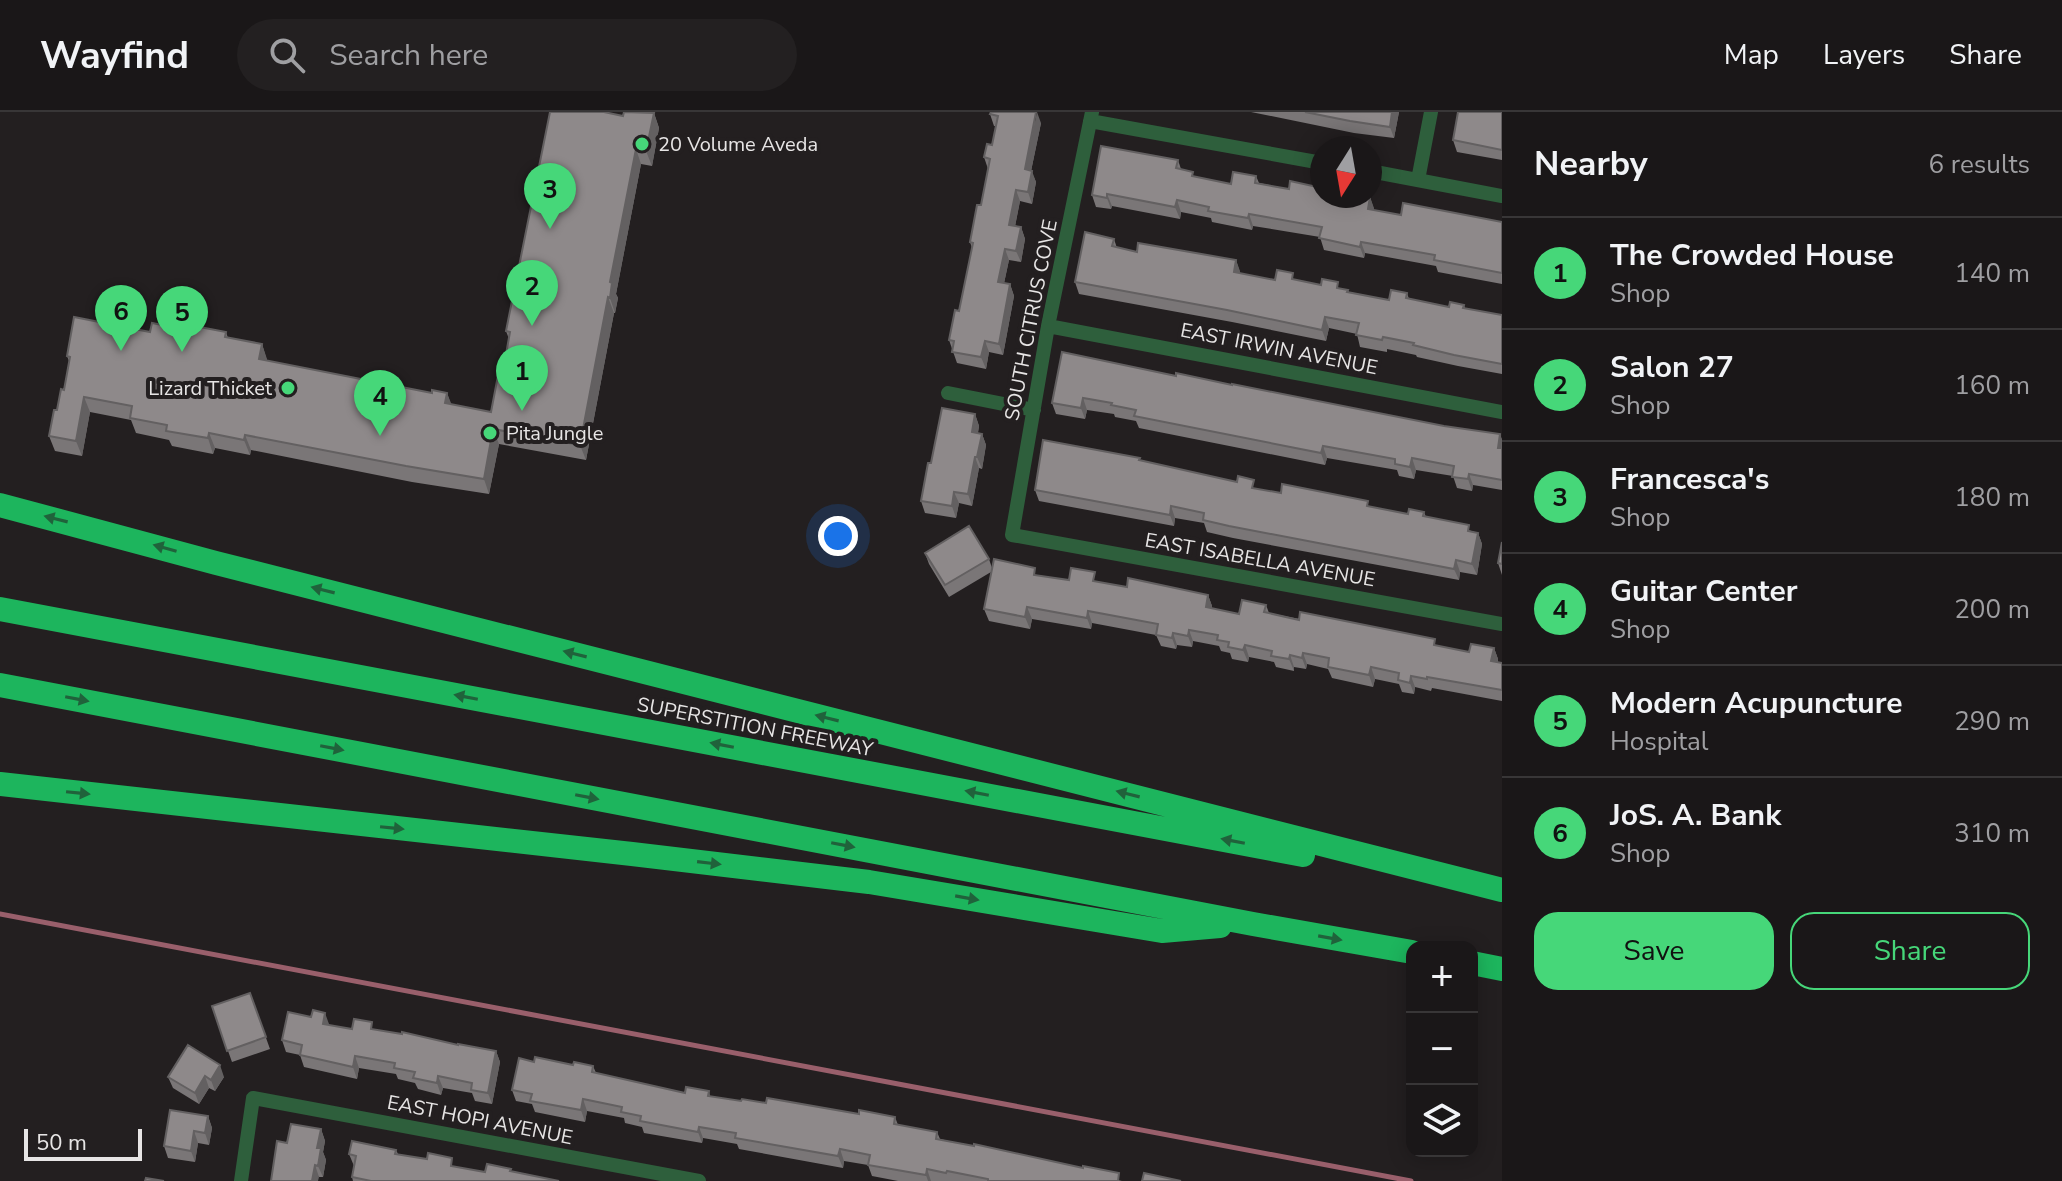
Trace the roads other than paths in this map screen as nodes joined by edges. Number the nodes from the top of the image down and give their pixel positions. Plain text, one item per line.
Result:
1 (1431, 112) edge
2 (1091, 116) edge
3 (1310, 161) edge
4 (1382, 173) edge
5 (1418, 180) junction
6 (1502, 196) edge
7 (1048, 326) junction
8 (948, 393) dead end
9 (1034, 410) junction
10 (1502, 412) edge
11 (0, 505) edge
12 (1012, 535) joint
13 (0, 609) edge
14 (1502, 624) edge
15 (0, 685) edge
16 (0, 784) edge
17 (1502, 891) edge
18 (1253, 924) junction
19 (1406, 951) edge
20 (1478, 964) edge
21 (1502, 969) edge
22 (241, 1181) edge
23 (699, 1181) edge

1 - 5 street
2 - 3 street
2 - 7 street, SOUTH CITRUS COVE
4 - 5 street
5 - 6 street
7 - 9 street, SOUTH CITRUS COVE
7 - 10 street, EAST IRWIN AVENUE
8 - 9 street
9 - 12 street, SOUTH CITRUS COVE
17 -> 11 highway
12 - 14 street, EAST ISABELLA AVENUE
17 -> 13 highway, SUPERSTITION FREEWAY
15 -> 18 highway
16 -> 18 highway
18 -> 19 highway
20 - 21 highway
22 - 23 street, EAST HOPI AVENUE

